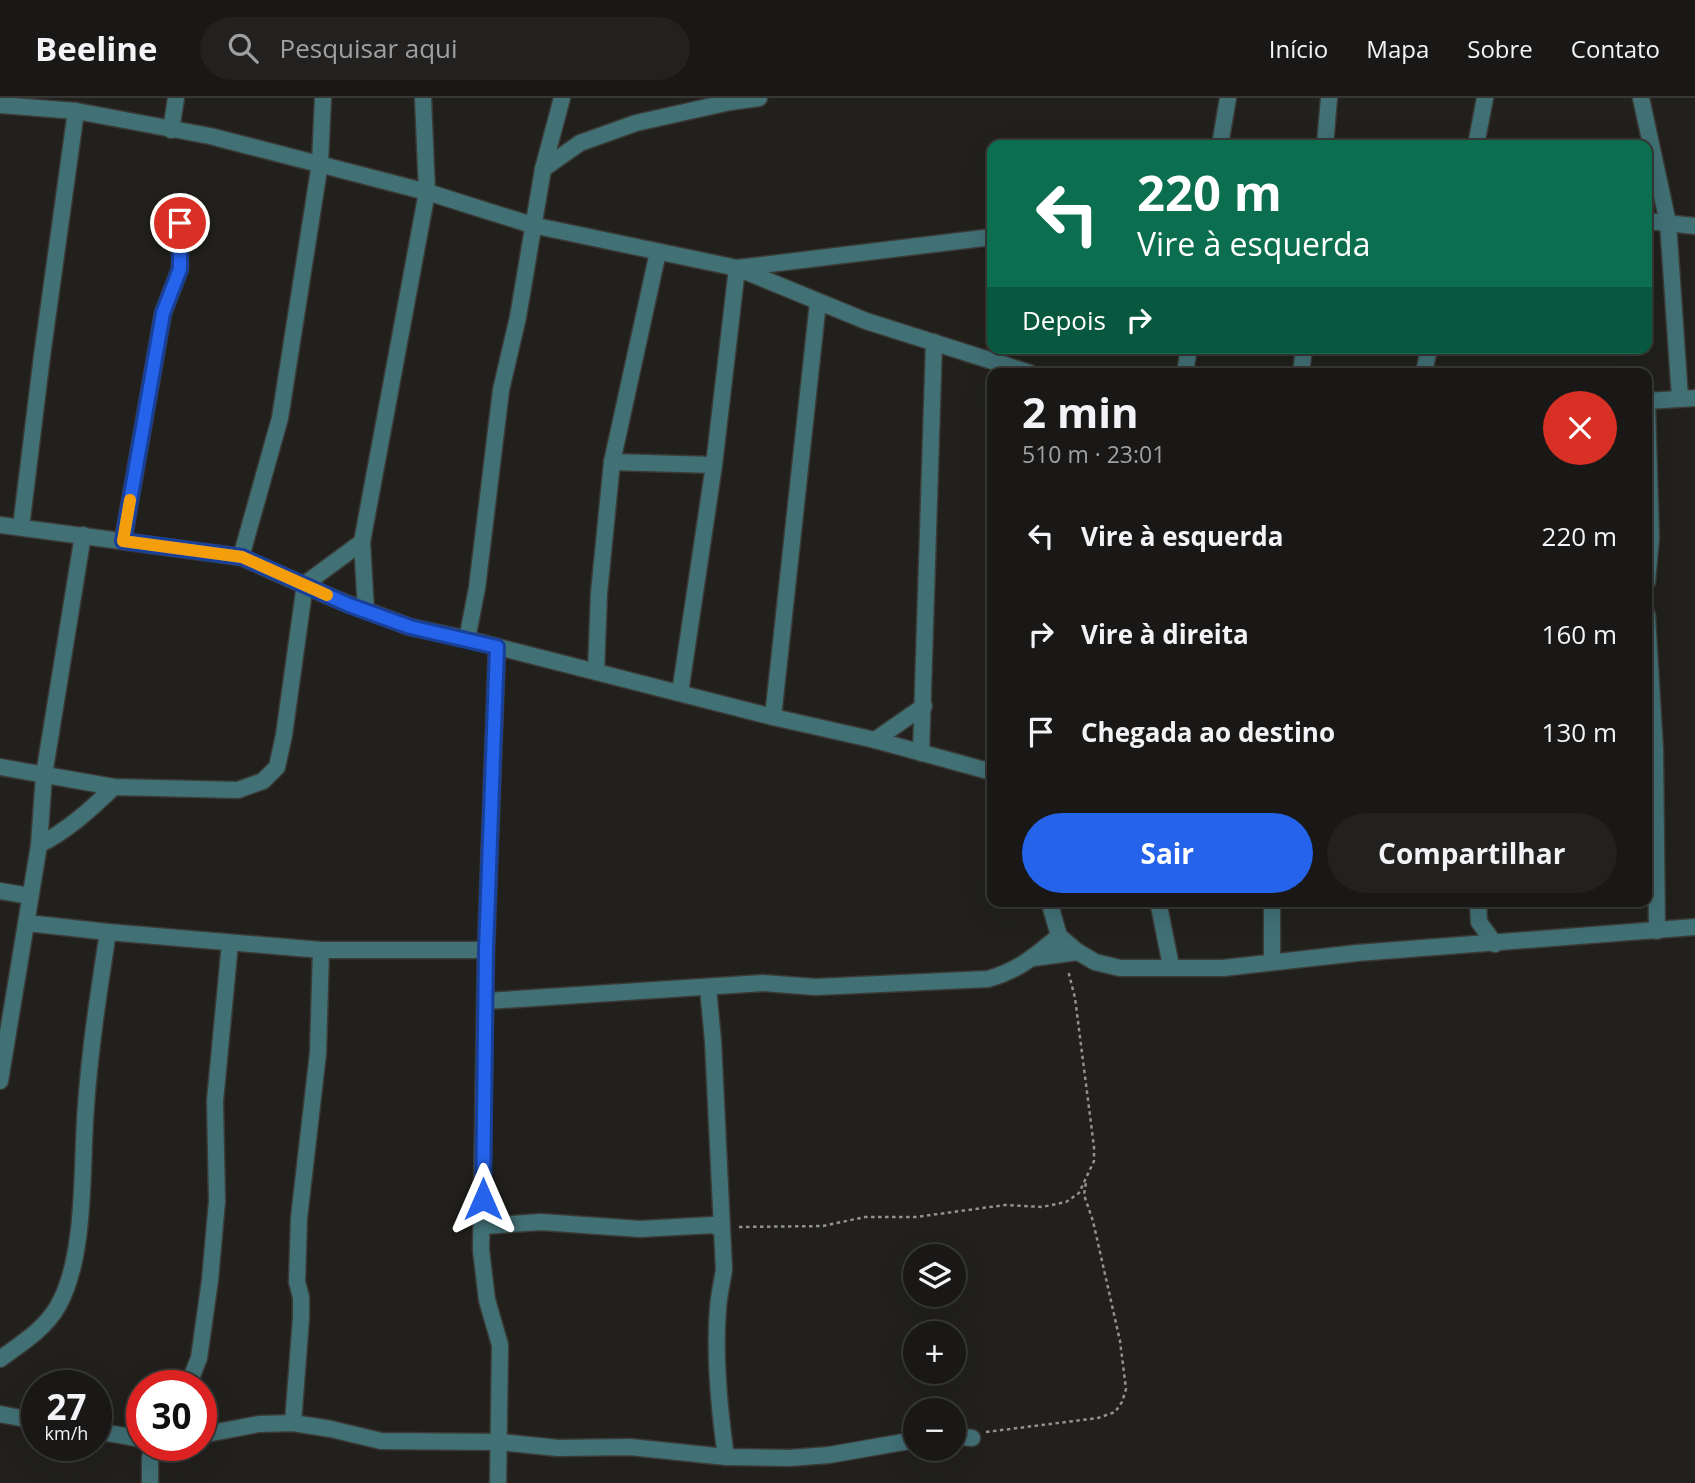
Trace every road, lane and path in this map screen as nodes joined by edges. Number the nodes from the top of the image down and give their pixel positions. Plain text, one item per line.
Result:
1 (176, 98) edge
2 (323, 98) edge
3 (423, 98) edge
4 (562, 98) edge
5 (759, 98) edge
6 (1228, 98) edge
7 (1329, 98) edge
8 (1485, 98) edge
9 (1641, 98) edge
10 (0, 105) edge
11 (76, 111) junction
12 (171, 130) junction
13 (1221, 140) edge
14 (1325, 140) edge
15 (1477, 140) edge
16 (1650, 140) edge
17 (1652, 149) edge
18 (320, 163) junction
19 (543, 169) junction
20 (427, 192) junction
21 (1652, 221) edge
22 (180, 223) dead end
23 (1668, 223) junction
24 (532, 225) junction
25 (1695, 226) edge
26 (987, 238) edge
27 (657, 252) junction
28 (737, 268) junction
29 (818, 302) junction
30 (934, 342) junction
31 (1015, 368) edge
32 (1687, 398) edge
33 (1652, 402) edge
34 (612, 462) junction
35 (714, 465) junction
36 (0, 525) edge
37 (21, 527) junction
38 (83, 535) junction
39 (123, 541) junction
40 (362, 542) junction
41 (242, 557) junction
42 (305, 584) junction
43 (366, 611) junction
44 (467, 639) junction
45 (497, 647) junction
46 (596, 672) junction
47 (680, 693) junction
48 (1652, 700) edge
49 (924, 706) junction
50 (773, 718) junction
51 (875, 740) junction
52 (921, 753) junction
53 (0, 767) edge
54 (987, 771) edge
55 (44, 775) junction
56 (114, 787) junction
57 (39, 845) junction
58 (0, 891) edge
59 (30, 896) junction
60 (1051, 907) edge
61 (1158, 907) edge
62 (1272, 907) edge
63 (1478, 907) edge
64 (1479, 922) junction
65 (27, 923) junction
66 (1695, 927) edge
67 (1657, 931) junction
68 (108, 932) junction
69 (1059, 936) junction
70 (230, 943) junction
71 (1495, 944) junction
72 (1460, 946) junction
73 (321, 950) junction
74 (486, 950) junction
75 (1071, 953) junction
76 (1033, 958) junction
77 (1272, 962) junction
78 (1171, 966) junction
79 (708, 988) junction
80 (486, 1001) junction
81 (0, 1080) edge
82 (1086, 1179) junction
83 (483, 1226) junction
84 (721, 1229) junction
85 (0, 1359) edge
86 (194, 1370) edge
87 (0, 1414) edge
88 (21, 1418) edge
89 (293, 1423) junction
90 (217, 1432) edge
91 (966, 1437) edge
92 (972, 1438) joint
93 (499, 1442) junction
94 (903, 1442) edge
95 (726, 1457) junction
96 (150, 1461) edge
97 (150, 1483) edge
98 (498, 1483) edge

1 - 12 street
2 - 18 street
3 - 20 street
4 - 19 street
5 - 19 street
6 - 13 street
7 - 14 street
8 - 15 street
9 - 16 street
10 - 11 street
11 - 12 street
11 - 37 street
12 - 18 street
17 - 23 street
18 - 20 street
18 - 41 street
19 - 24 street
20 - 24 street
20 - 40 street
21 - 23 street
22 - 39 street
23 - 25 street
23 - 32 street
24 - 27 street
24 - 44 street
26 - 28 street
27 - 28 street
27 - 34 street
28 - 29 street
28 - 35 street
29 - 30 street
29 - 50 street
30 - 31 street
30 - 49 street
32 - 33 street
34 - 35 street
34 - 46 street
35 - 47 street
36 - 37 street
37 - 38 street
38 - 39 street
38 - 55 street
39 - 41 street
40 - 42 street
40 - 43 street
41 - 42 street
42 - 43 street
42 - 56 street
43 - 44 street
44 - 45 street
45 - 46 street
45 - 74 street
46 - 47 street
47 - 50 street
48 - 67 street
49 - 51 street
49 - 52 street
50 - 51 street
51 - 52 street
52 - 54 street
53 - 55 street
55 - 56 street
55 - 57 street
56 - 57 street
57 - 59 street
58 - 59 street
59 - 65 street
60 - 69 street
61 - 78 street
62 - 77 street
63 - 64 street
64 - 71 street
64 - 72 street
65 - 68 street
65 - 81 street
66 - 67 street
67 - 71 street
68 - 70 street
68 - 85 street
69 - 75 street
69 - 76 street
70 - 73 street
70 - 86 street
71 - 72 street
72 - 77 street
73 - 74 street
73 - 89 street
74 - 80 street
75 - 76 street
75 - 78 street
75 - 82 path
76 - 79 street
77 - 78 street
79 - 80 street
79 - 84 street
80 - 83 street
82 - 84 path
82 - 92 path
83 - 84 street
83 - 93 street
84 - 95 street
87 - 88 street
89 - 90 street
89 - 93 street
91 - 92 street
93 - 95 street
93 - 98 street
94 - 95 street
96 - 97 street

